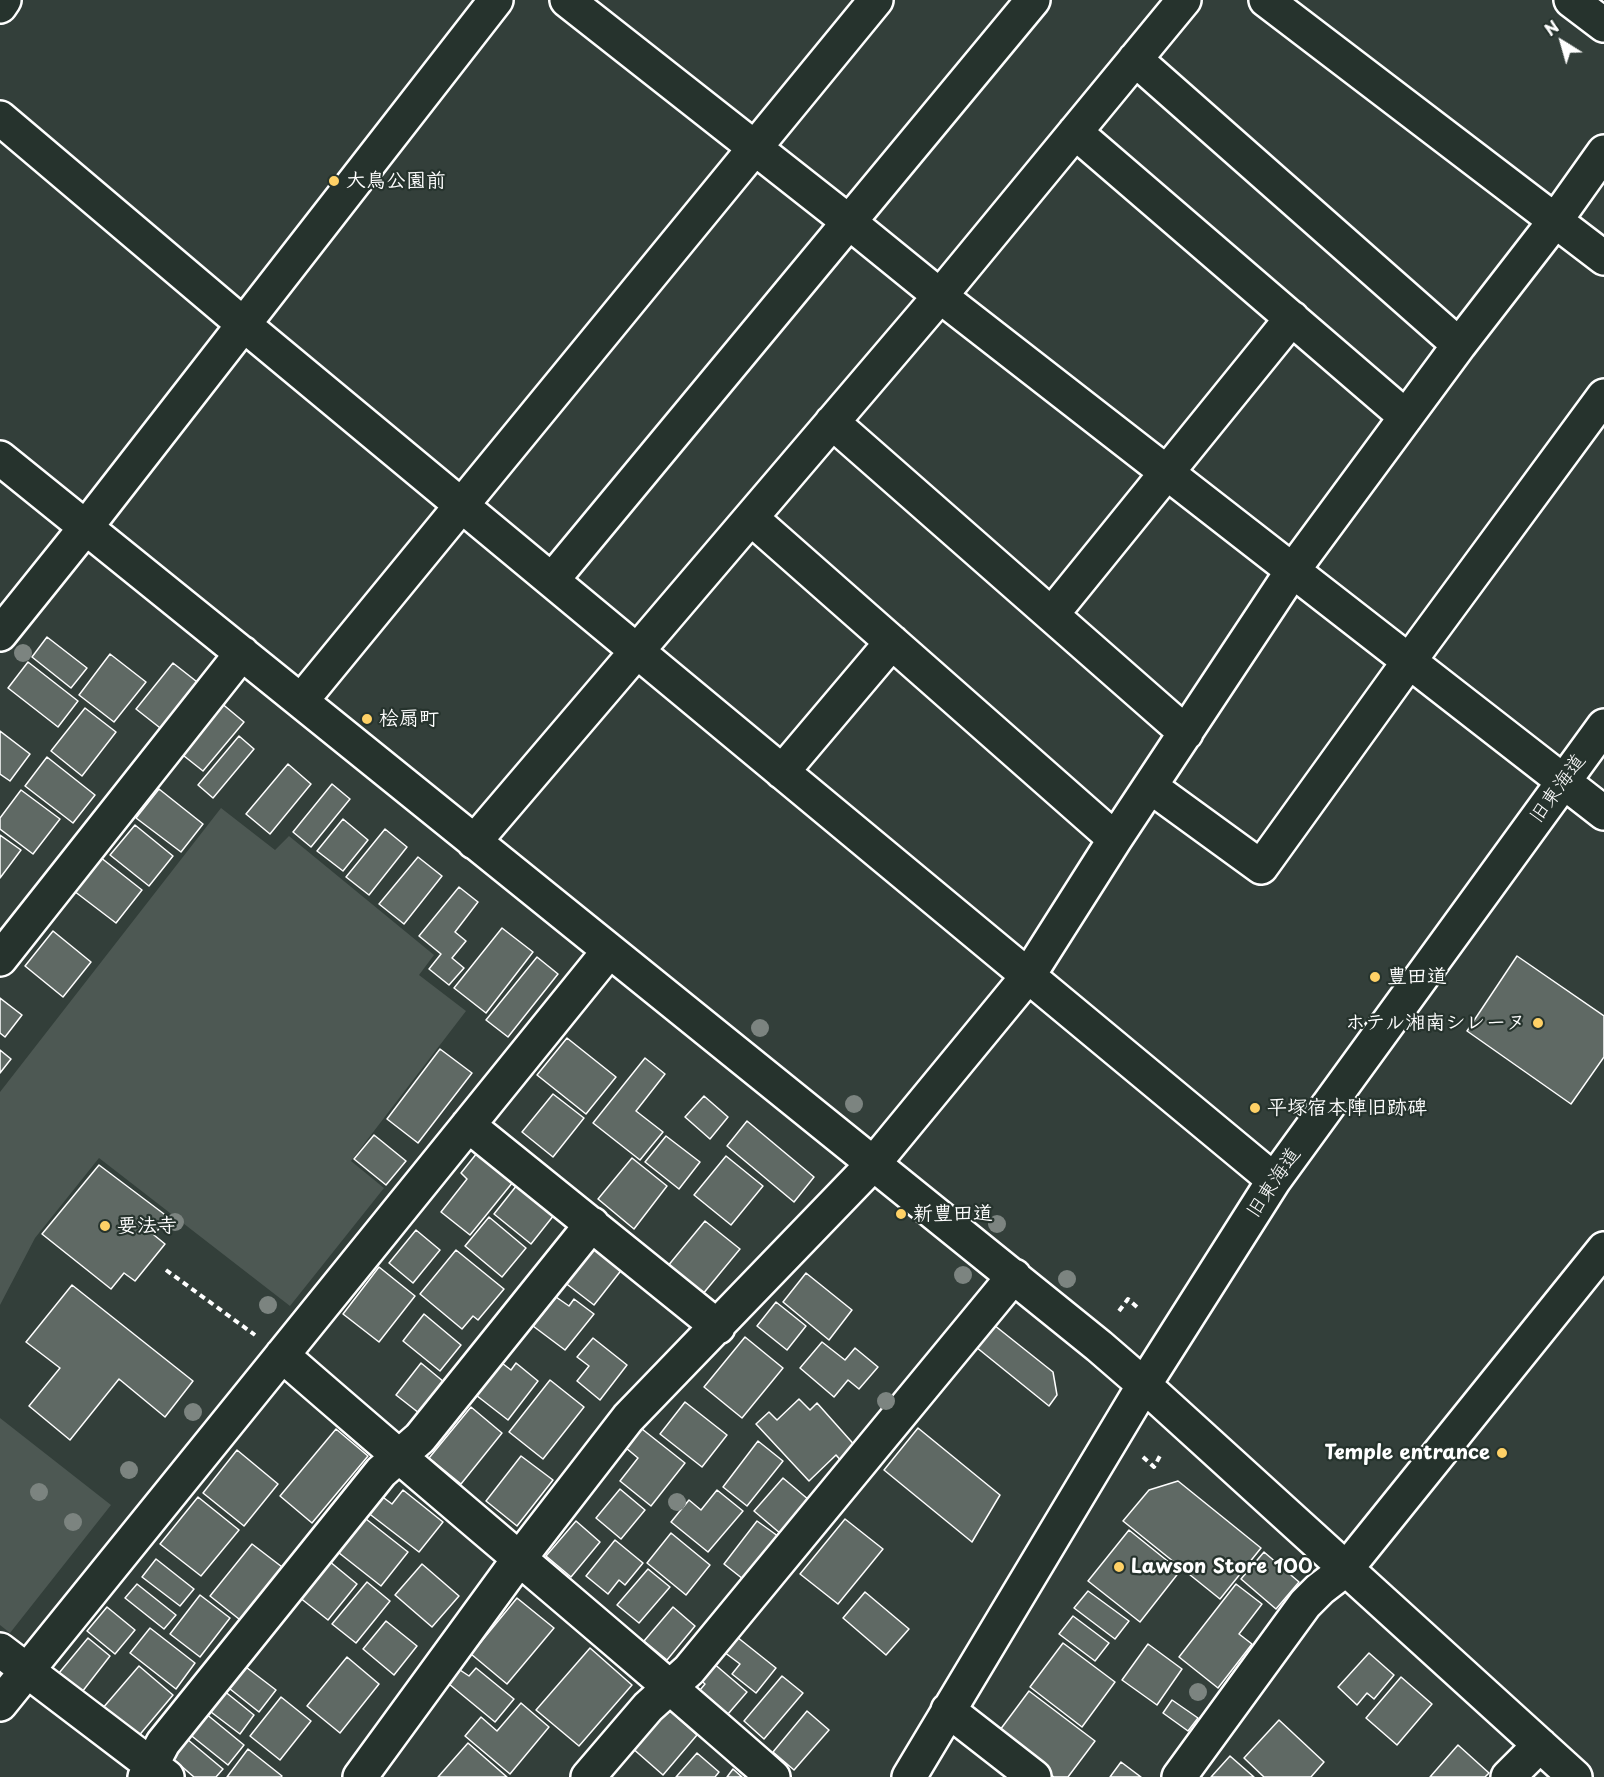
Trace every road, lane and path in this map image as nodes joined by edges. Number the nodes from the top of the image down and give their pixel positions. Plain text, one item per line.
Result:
1 (4, 0) edge
2 (496, 0) edge
3 (567, 0) edge
4 (876, 0) edge
5 (1033, 0) edge
6 (1184, 0) edge
7 (1266, 0) edge
8 (1571, 0) edge
9 (0, 6) edge
10 (1604, 25) edge
11 (1135, 59) junction
12 (0, 118) edge
13 (1075, 132) junction
14 (754, 148) junction
15 (1604, 152) edge
16 (1556, 221) junction
17 (849, 222) junction
18 (1604, 258) edge
19 (940, 296) junction
20 (1292, 318) junction
21 (243, 324) junction
22 (1459, 345) junction
23 (1604, 396) edge
24 (1406, 417) junction
25 (832, 422) junction
26 (0, 458) edge
27 (1167, 472) junction
28 (461, 505) junction
29 (751, 518) junction
30 (86, 527) junction
31 (1293, 570) junction
32 (552, 580) junction
33 (1052, 614) junction
34 (0, 634) edge
35 (892, 642) junction
36 (637, 651) junction
37 (242, 653) junction
38 (1409, 662) junction
39 (301, 701) junction
40 (1604, 726) edge
41 (1186, 733) junction
42 (782, 772) junction
43 (1562, 782) junction
44 (1151, 787) junction
45 (1604, 813) edge
46 (1115, 839) junction
47 (474, 842) junction
48 (609, 951) junction
49 (0, 959) edge
50 (1028, 976) junction
51 (468, 1125) junction
52 (874, 1163) junction
53 (1274, 1180) junction
54 (592, 1224) junction
55 (1599, 1264) edge
56 (166, 1270) dead end
57 (1014, 1276) junction
58 (1138, 1308) dead end
59 (1119, 1311) dead end
60 (718, 1327) junction
61 (282, 1355) junction
62 (1144, 1385) junction
63 (1161, 1454) dead end
64 (398, 1457) junction
65 (1143, 1457) dead end
66 (519, 1559) junction
67 (1346, 1569) junction
68 (0, 1650) edge
69 (26, 1671) junction
70 (670, 1686) junction
71 (0, 1704) edge
72 (948, 1710) junction
73 (1540, 1745) junction
74 (154, 1773) edge
75 (360, 1777) edge
76 (588, 1777) edge
77 (773, 1777) edge
78 (909, 1777) edge
79 (1034, 1777) edge
80 (1179, 1777) edge
81 (1508, 1777) edge
82 (1557, 1777) edge
83 (1575, 1777) edge
84 (1596, 1777) edge

1 - 9 street
2 - 21 street
3 - 14 street
4 - 14 street
5 - 17 street
6 - 11 street
7 - 16 street
8 - 10 street
11 - 13 street
11 - 22 street
12 - 21 street
13 - 19 street
13 - 20 street
14 - 17 street
14 - 28 street
15 - 16 street
16 - 18 street
16 - 22 street
17 - 19 street
17 - 32 street
19 - 25 street
19 - 27 street
20 - 24 street
20 - 27 street
21 - 28 street
21 - 30 street
22 - 24 street
23 - 38 street
24 - 31 street
25 - 29 street
25 - 33 street
26 - 30 street
27 - 31 street
27 - 33 street
28 - 32 street
28 - 39 street
29 - 35 street
29 - 36 street
30 - 34 street
30 - 37 street
31 - 38 street
31 - 41 street
32 - 36 street
33 - 41 street
35 - 42 street
35 - 46 street
36 - 42 street
36 - 47 street
37 - 39 street
37 - 49 street
38 - 43 street
38 - 44 street
39 - 47 street
40 - 43 street, 旧東海道
41 - 44 street
42 - 50 street
43 - 45 street
43 - 53 street, 旧東海道
44 - 46 street
46 - 50 street
47 - 48 street
48 - 51 street
48 - 52 street
50 - 52 street
50 - 53 street
51 - 54 street
51 - 61 street
52 - 57 street
52 - 60 street
53 - 62 street, 旧東海道
54 - 60 street
54 - 64 street
55 - 67 street
56 - 61 path
57 - 62 street
57 - 70 street
58 - 59 path
60 - 66 street
61 - 64 street
61 - 69 street
62 - 67 street
62 - 72 street, 旧東海道
63 - 65 path
64 - 66 street
64 - 74 street
66 - 70 street
66 - 75 street
67 - 73 street
67 - 80 street
68 - 69 street
69 - 71 street
69 - 74 street
70 - 76 street
70 - 77 street
72 - 78 street, 旧東海道
72 - 79 street
73 - 81 street
73 - 82 street
73 - 83 street
73 - 84 street

